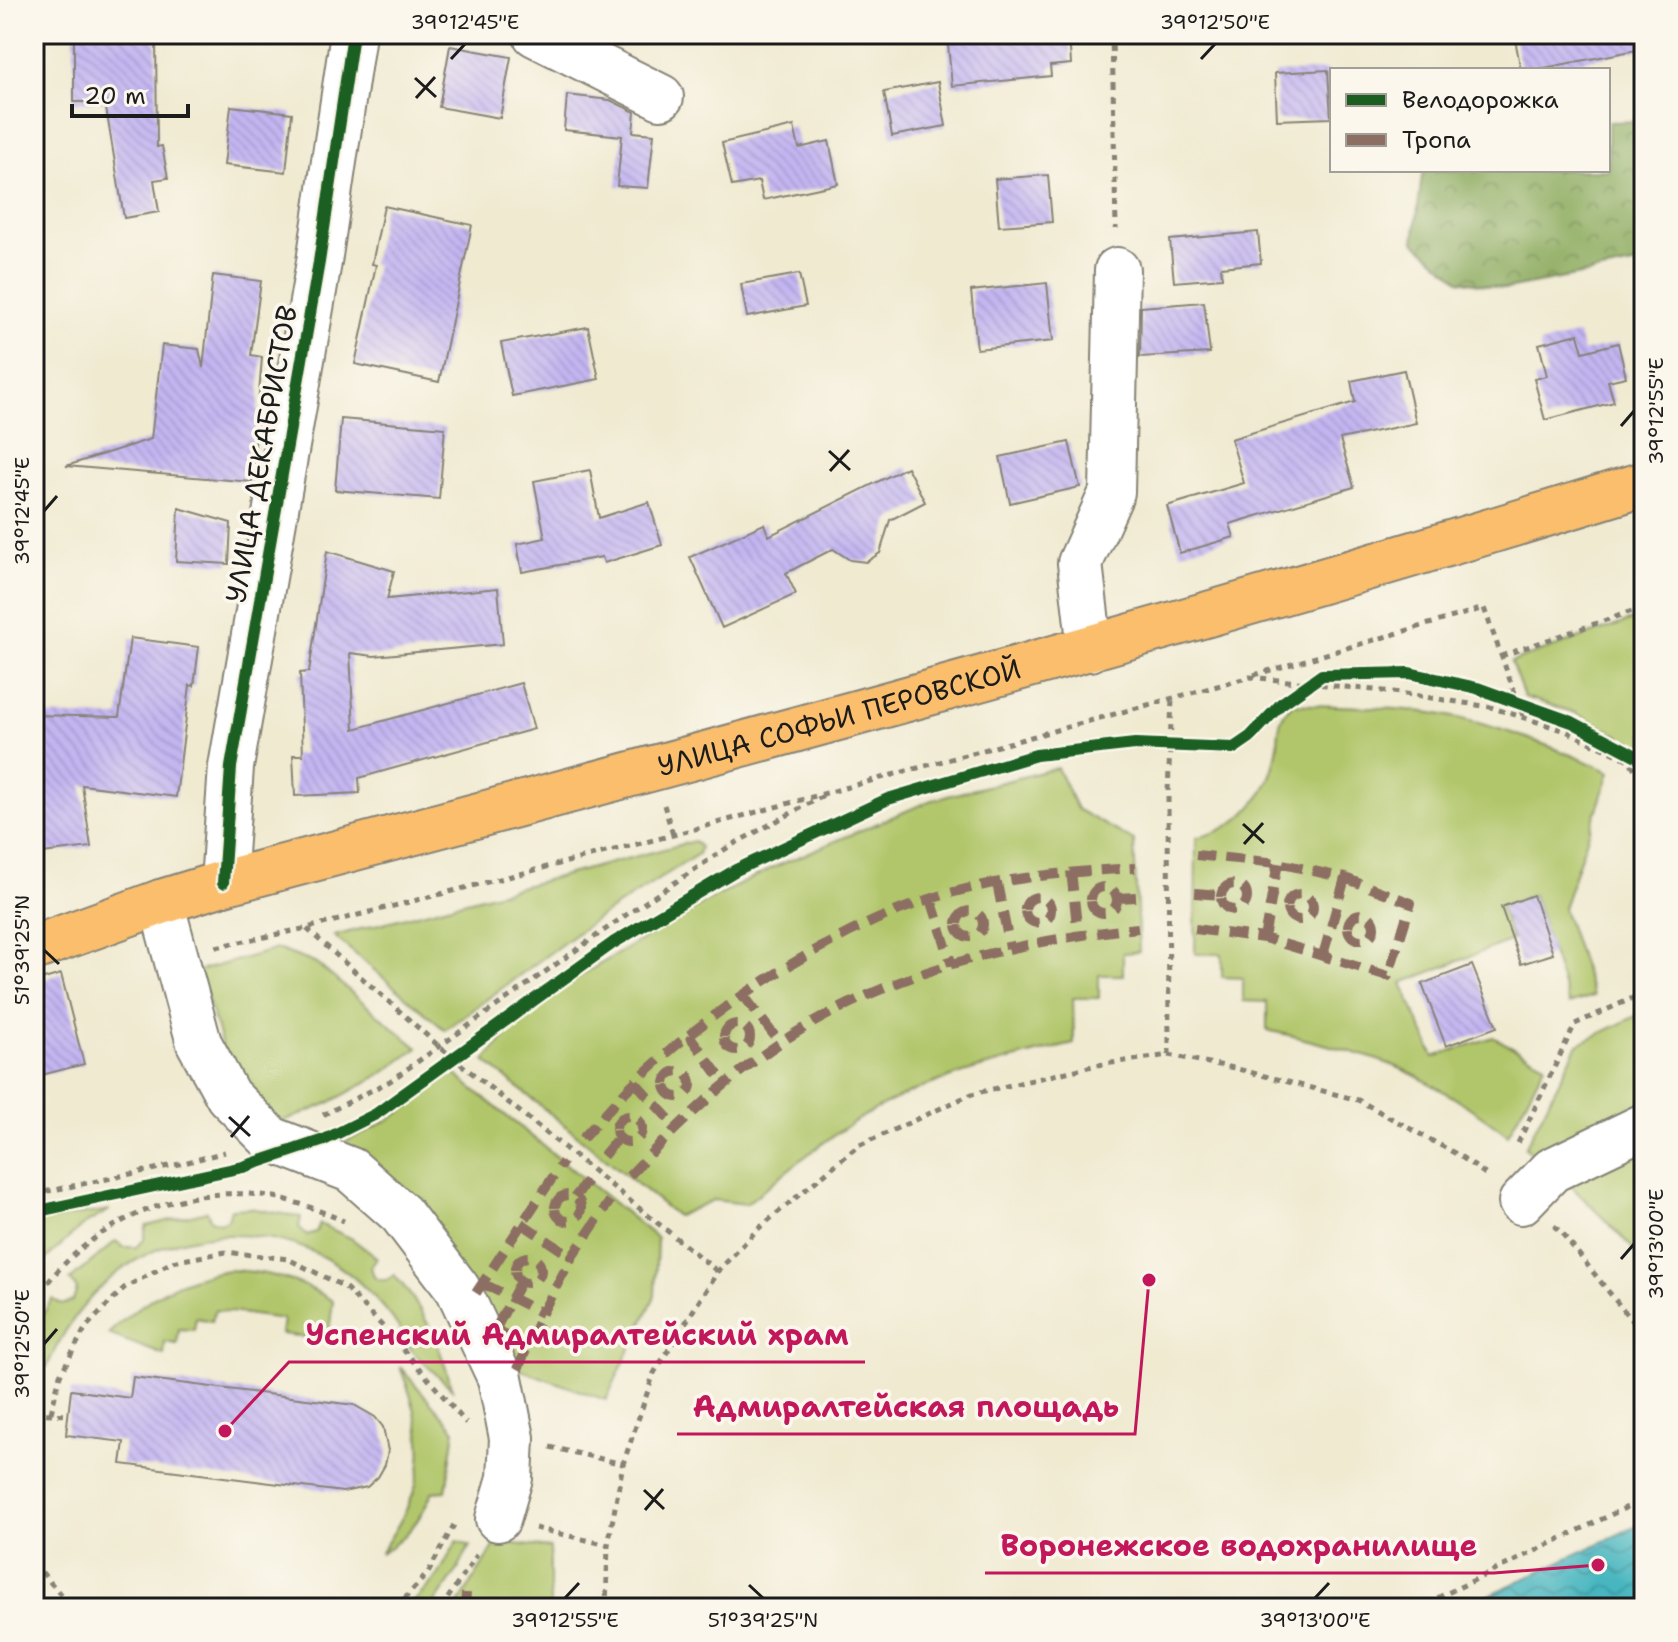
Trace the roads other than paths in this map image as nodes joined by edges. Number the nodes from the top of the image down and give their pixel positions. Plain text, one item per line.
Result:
1 (353, 34) edge
2 (535, 34) edge
3 (661, 97) dead end
4 (1117, 270) road end
5 (1644, 484) edge
6 (1090, 649) junction
7 (223, 883) junction
8 (161, 902) junction
9 (34, 948) edge
10 (1644, 1126) edge
11 (1510, 1193) road end
12 (479, 1516) road end

1 - 7 street, УЛИЦА ДЕКАБРИСТОВ
2 - 3 street
4 - 6 street
5 - 6 main road, УЛИЦА СОФЬИ ПЕРОВСКОЙ
6 - 7 main road, УЛИЦА СОФЬИ ПЕРОВСКОЙ
7 - 8 main road, УЛИЦА СОФЬИ ПЕРОВСКОЙ
8 - 9 main road, УЛИЦА СОФЬИ ПЕРОВСКОЙ
8 - 12 street
10 - 11 street

